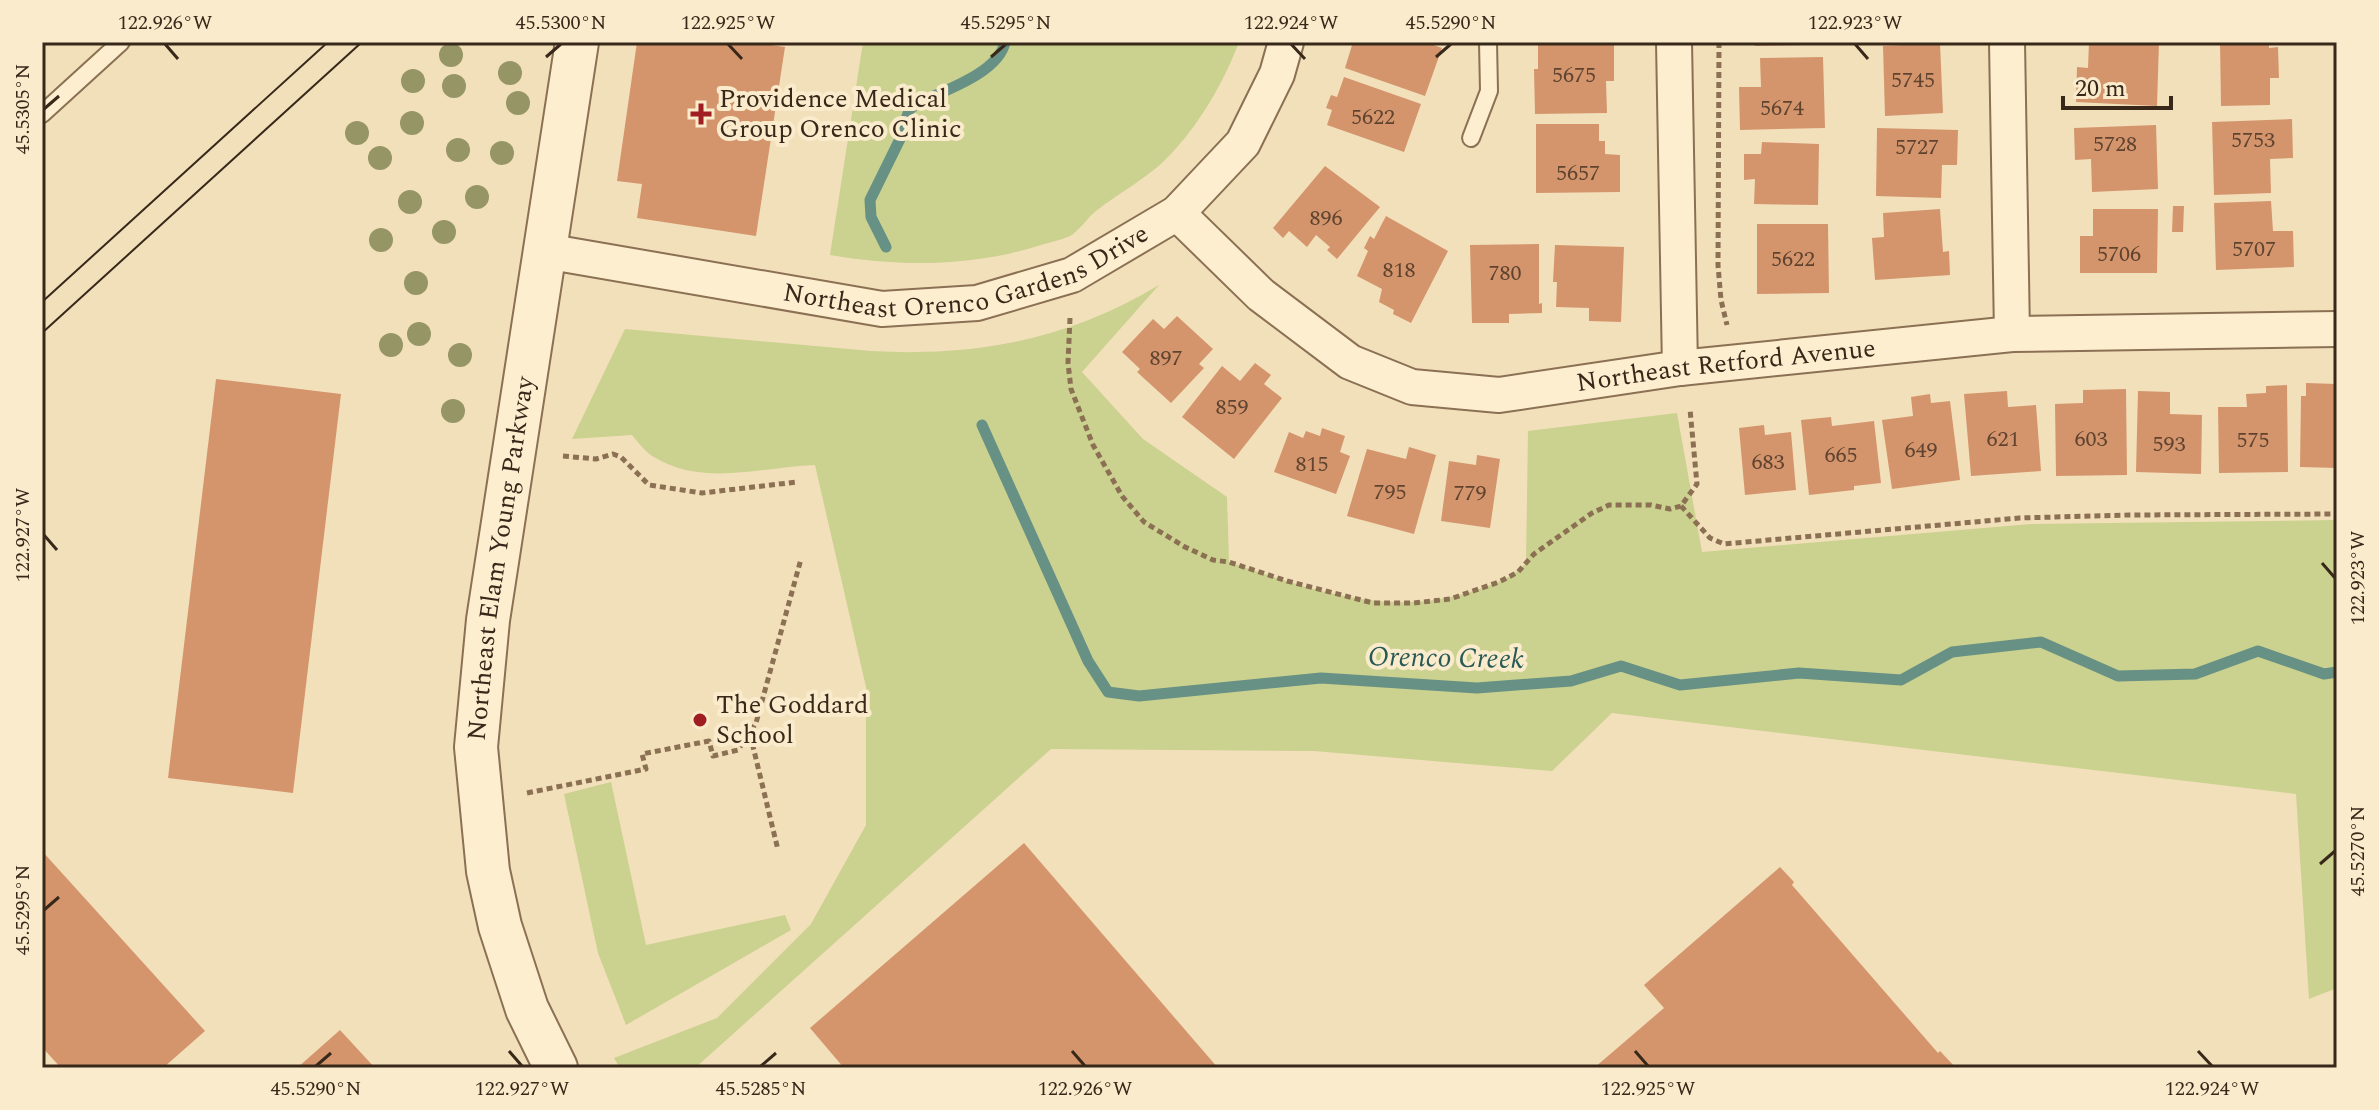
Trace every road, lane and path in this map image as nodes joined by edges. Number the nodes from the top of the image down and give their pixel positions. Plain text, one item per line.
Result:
1 (121, 42) edge
2 (577, 42) edge
3 (1286, 42) edge
4 (1488, 42) edge
5 (1674, 42) edge
6 (1719, 42) edge
7 (2007, 42) edge
8 (42, 114) edge
9 (1471, 138) dead end
10 (1177, 213) junction
11 (545, 251) junction
12 (1070, 318) dead end
13 (1727, 325) dead end
14 (2337, 329) edge
15 (2012, 334) junction
16 (1680, 368) junction
17 (1690, 409) dead end
18 (563, 456) dead end
19 (797, 482) dead end
20 (1681, 506) junction
21 (2337, 514) edge
22 (801, 559) dead end
23 (749, 734) junction
24 (527, 793) dead end
25 (778, 850) dead end
26 (556, 1068) edge

1 - 8 lane
2 - 11 street, Northeast Elam Young Parkway
3 - 10 street, Northeast Orenco Gardens Drive
4 - 9 lane
5 - 16 street
6 - 13 path
7 - 15 street
10 - 11 street, Northeast Orenco Gardens Drive
10 - 16 street, Northeast Retford Avenue
11 - 26 street, Northeast Elam Young Parkway
12 - 20 path
14 - 15 street, Northeast Retford Avenue
15 - 16 street, Northeast Retford Avenue
17 - 20 path
18 - 19 path
20 - 21 path
22 - 23 path
23 - 24 path
23 - 25 path

